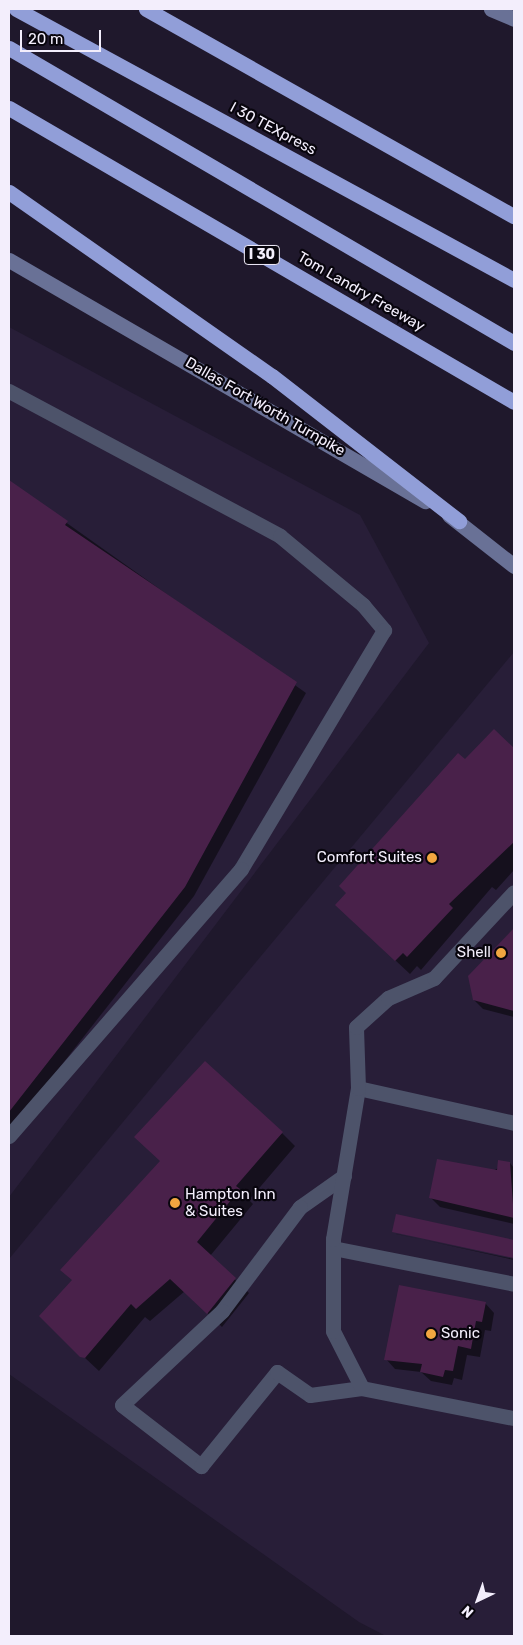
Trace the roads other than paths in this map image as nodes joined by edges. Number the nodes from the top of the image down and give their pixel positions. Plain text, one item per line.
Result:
1 (16, 9) edge
2 (146, 9) edge
3 (491, 9) edge
4 (514, 19) edge
5 (9, 48) edge
6 (9, 108) edge
7 (9, 192) edge
8 (514, 216) edge
9 (9, 260) edge
10 (514, 280) edge
11 (514, 343) edge
12 (9, 392) edge
13 (514, 402) edge
14 (459, 521) junction
15 (514, 566) edge
16 (514, 892) edge
17 (358, 1088) junction
18 (514, 1123) edge
19 (9, 1136) edge
20 (344, 1176) junction
21 (334, 1248) junction
22 (514, 1284) edge
23 (362, 1388) junction
24 (514, 1417) edge

1 - 10 highway, I 30 TEXpress
2 - 8 highway
3 - 4 main road
5 - 11 highway
6 - 13 highway, Tom Landry Freeway / I 30
7 - 14 highway
9 - 14 main road, Dallas Fort Worth Turnpike
12 - 19 lane
14 - 15 main road, Dallas Fort Worth Turnpike
16 - 17 lane
17 - 18 lane
17 - 20 lane
20 - 21 lane
20 - 23 lane
21 - 22 lane
21 - 23 lane
23 - 24 lane

